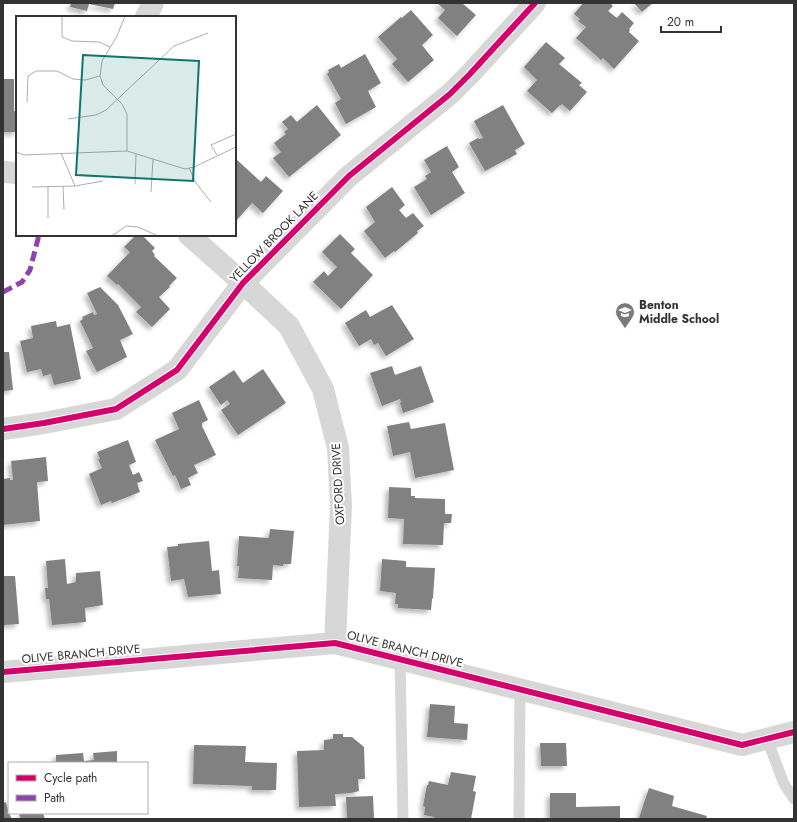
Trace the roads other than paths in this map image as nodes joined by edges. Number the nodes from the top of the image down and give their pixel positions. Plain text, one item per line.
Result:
1 (153, 3) edge
2 (535, 3) edge
3 (146, 16) edge
4 (3, 172) edge
5 (16, 173) edge
6 (190, 236) edge
7 (243, 283) junction
8 (3, 429) edge
9 (335, 643) junction
10 (400, 659) junction
11 (3, 672) edge
12 (520, 689) junction
13 (794, 732) edge
14 (767, 739) junction
15 (794, 799) edge
16 (403, 819) edge
17 (519, 819) edge

1 - 3 street
2 - 7 street, YELLOW BROOK LANE
4 - 5 street
6 - 7 street, OXFORD DRIVE
7 - 8 street, YELLOW BROOK LANE
7 - 9 street, OXFORD DRIVE
9 - 10 street, OLIVE BRANCH DRIVE
9 - 11 street, OLIVE BRANCH DRIVE
10 - 12 street, OLIVE BRANCH DRIVE
10 - 16 lane
12 - 14 street, OLIVE BRANCH DRIVE
12 - 17 lane
13 - 14 street, OLIVE BRANCH DRIVE
14 - 15 lane

